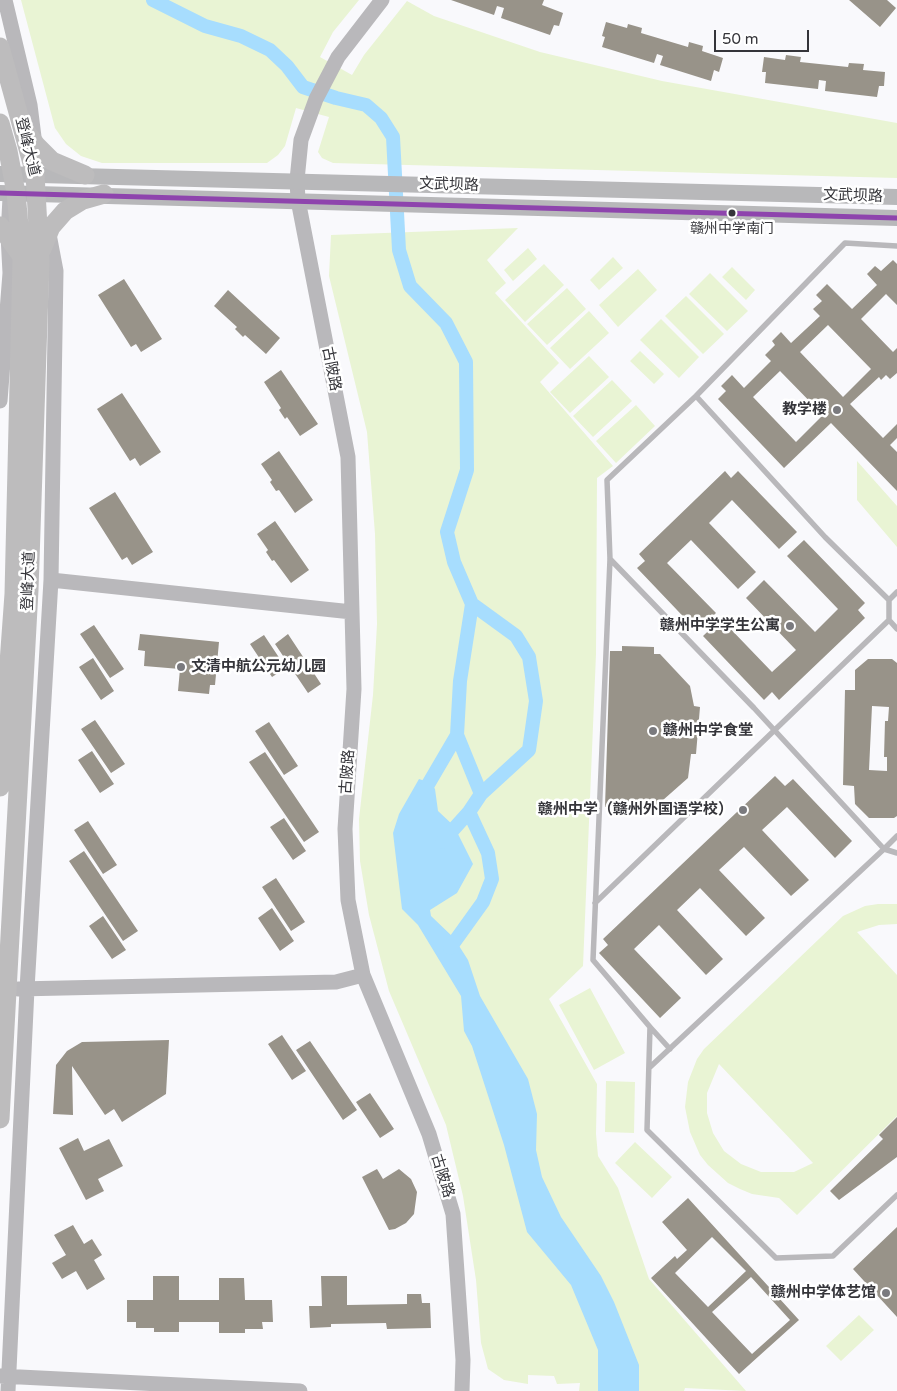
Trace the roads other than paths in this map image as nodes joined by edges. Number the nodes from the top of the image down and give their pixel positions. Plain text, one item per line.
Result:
1 (382, 0) edge
2 (5, 2) edge
3 (0, 47) edge
4 (20, 116) junction
5 (0, 123) edge
6 (36, 146) junction
7 (0, 155) edge
8 (85, 175) junction
9 (297, 180) junction
10 (8, 183) edge
11 (38, 184) junction
12 (104, 194) junction
13 (897, 197) edge
14 (298, 200) junction
15 (897, 218) edge
16 (4, 230) edge
17 (48, 231) junction
18 (897, 246) edge
19 (31, 260) junction
20 (696, 396) junction
21 (0, 400) edge
22 (610, 559) junction
23 (51, 580) junction
24 (897, 592) edge
25 (889, 600) junction
26 (352, 612) junction
27 (889, 620) junction
28 (897, 629) edge
29 (774, 730) junction
30 (0, 787) edge
31 (897, 836) edge
32 (884, 849) junction
33 (897, 853) edge
34 (595, 903) junction
35 (363, 975) junction
36 (27, 989) junction
37 (6, 990) junction
38 (650, 1027) junction
39 (670, 1049) junction
40 (649, 1068) junction
41 (0, 1119) edge
42 (897, 1195) edge
43 (5, 1381) edge
44 (300, 1391) edge
45 (462, 1391) edge

1 - 9 street, 古陂路
2 - 6 street
3 - 4 main road, 登峰大道
4 - 6 main road
4 - 11 main road, 登峰大道
5 - 10 main road, 登峰大道
6 - 8 main road
6 - 11 street
7 - 10 street
8 - 9 main road, 文武坝路
8 - 11 main road, 文武坝路
9 - 13 main road, 文武坝路
9 - 14 street, 古陂路
10 - 11 main road, 文武坝路
10 - 16 street
10 - 19 main road, 登峰大道
11 - 12 main road, 文武坝路
11 - 17 street
11 - 19 main road, 登峰大道
12 - 14 main road, 文武坝路
12 - 17 main road
14 - 15 main road, 文武坝路
14 - 26 street, 古陂路
16 - 19 main road
16 - 21 street
17 - 19 main road
17 - 23 street
18 - 20 lane
19 - 30 main road, 登峰大道
19 - 37 main road, 登峰大道
20 - 22 lane
20 - 25 lane
22 - 29 lane
22 - 34 lane
23 - 26 street
23 - 36 street
24 - 25 lane
25 - 27 lane
26 - 35 street, 古陂路
27 - 28 lane
27 - 29 lane
29 - 32 lane
29 - 34 lane
31 - 32 lane
32 - 33 lane
32 - 39 lane
34 - 38 lane
35 - 36 street
35 - 45 street, 古陂路
36 - 37 street
36 - 43 street
37 - 41 main road, 登峰大道
38 - 39 lane
38 - 40 lane
39 - 40 lane
40 - 42 lane
43 - 44 street

